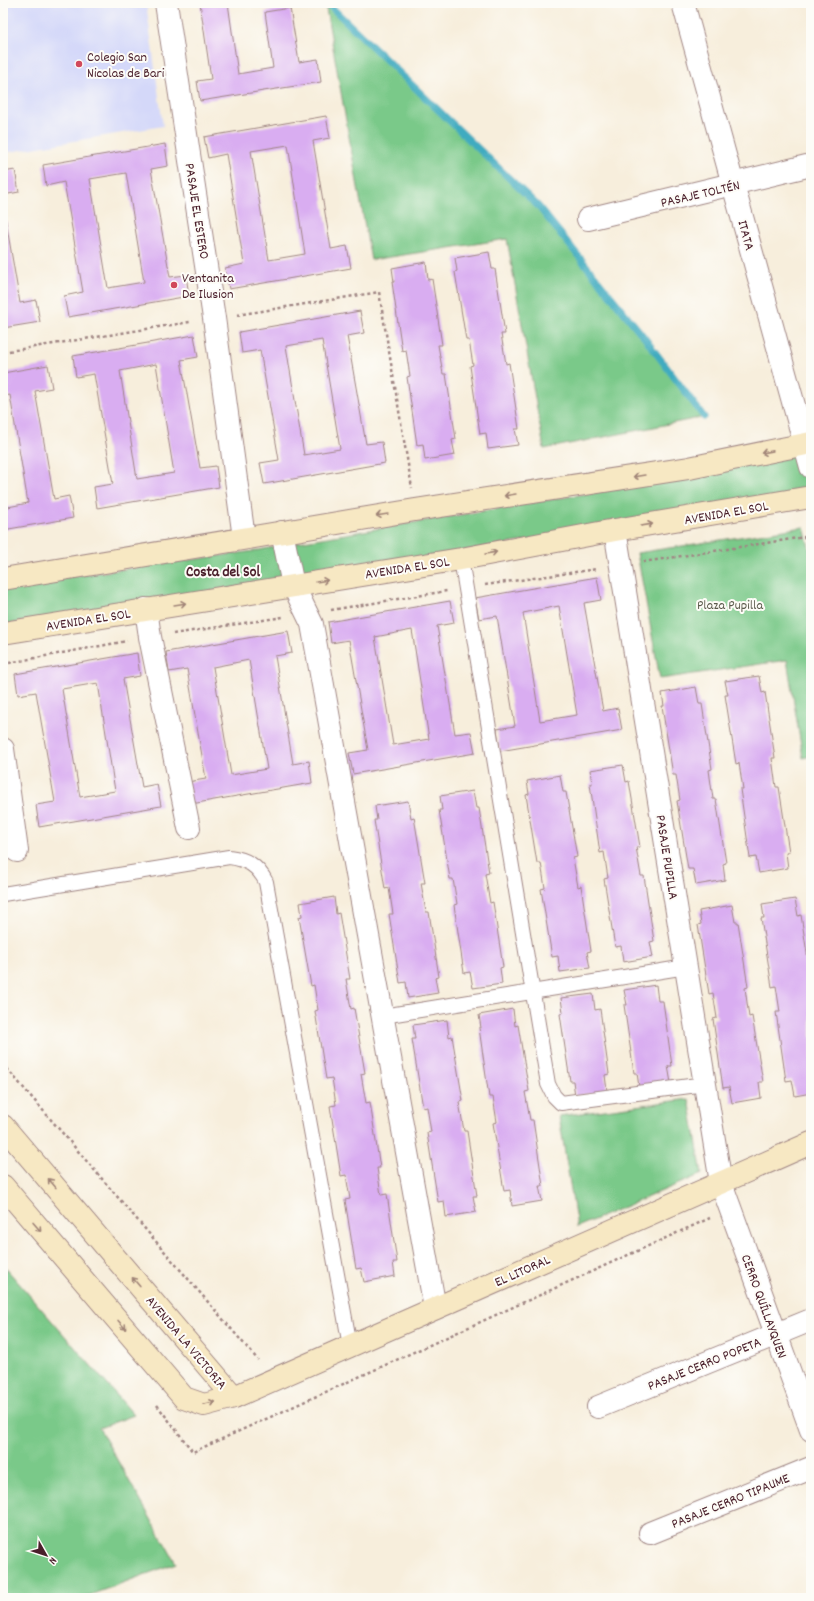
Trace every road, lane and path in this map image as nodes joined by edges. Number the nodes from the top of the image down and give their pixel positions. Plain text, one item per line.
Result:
1 (166, 3) edge
2 (683, 3) edge
3 (811, 165) edge
4 (733, 185) junction
5 (588, 219) dead end
6 (214, 318) junction
7 (3, 352) edge
8 (808, 444) edge
9 (811, 468) edge
10 (811, 497) edge
11 (415, 510) junction
12 (615, 530) junction
13 (282, 532) junction
14 (811, 536) edge
15 (244, 538) junction
16 (461, 559) junction
17 (620, 565) junction
18 (3, 578) edge
19 (293, 585) junction
20 (465, 588) junction
21 (146, 609) junction
22 (308, 614) junction
23 (3, 633) edge
24 (150, 637) junction
25 (3, 664) edge
26 (3, 749) edge
27 (189, 828) dead end
28 (17, 850) dead end
29 (3, 894) edge
30 (686, 967) junction
31 (533, 992) junction
32 (383, 1016) junction
33 (3, 1064) edge
34 (705, 1084) junction
35 (3, 1126) edge
36 (811, 1143) edge
37 (721, 1183) junction
38 (3, 1186) edge
39 (730, 1209) junction
40 (436, 1308) junction
41 (811, 1320) edge
42 (775, 1334) junction
43 (350, 1346) junction
44 (274, 1379) junction
45 (234, 1397) junction
46 (598, 1407) dead end
47 (811, 1430) edge
48 (193, 1452) dead end
49 (811, 1468) edge
50 (650, 1533) dead end

1 - 6 street, PASAJE EL ESTERO
2 - 4 street, ITATA
3 - 4 street, PASAJE TOLTÉN
4 - 5 street, PASAJE TOLTÉN
4 - 8 street, ITATA
6 - 7 path
6 - 11 path
6 - 15 street, PASAJE EL ESTERO
8 - 9 street, ITATA
8 -> 11 main road
12 -> 10 main road, AVENIDA EL SOL
11 -> 13 main road
16 -> 12 main road, AVENIDA EL SOL
12 - 17 street, PASAJE PUPILLA
13 - 15 main road
13 - 19 street
14 - 17 path
15 - 18 main road
19 -> 16 main road, AVENIDA EL SOL
16 - 20 lane
17 - 20 path
17 - 30 street, PASAJE PUPILLA
21 -> 19 main road, AVENIDA EL SOL
19 - 22 street
20 - 22 path
20 - 31 lane
21 - 23 main road, AVENIDA EL SOL
21 - 24 street
22 - 24 path
22 - 32 street
24 - 25 path
24 - 27 street
26 - 28 street
29 - 43 lane
30 - 31 lane
30 - 34 street, PASAJE PUPILLA
31 - 32 lane
31 - 34 lane
32 - 40 street
33 - 44 path
34 - 37 street, PASAJE PUPILLA
45 -> 35 main road, AVENIDA LA VICTORIA
36 - 37 main road, EL LITORAL
37 - 39 street, CERRO QUÍLLAYQUEN
37 - 40 main road, EL LITORAL
38 -> 45 main road, AVENIDA LA VICTORIA
39 - 42 street, CERRO QUÍLLAYQUEN
39 - 48 path
40 - 43 main road, EL LITORAL
41 - 42 street, PASAJE CERRO POPETA
42 - 46 street, PASAJE CERRO POPETA
42 - 47 street, CERRO QUÍLLAYQUEN
43 - 44 main road, EL LITORAL
44 - 45 main road, EL LITORAL
49 - 50 street, PASAJE CERRO TIPAUME

